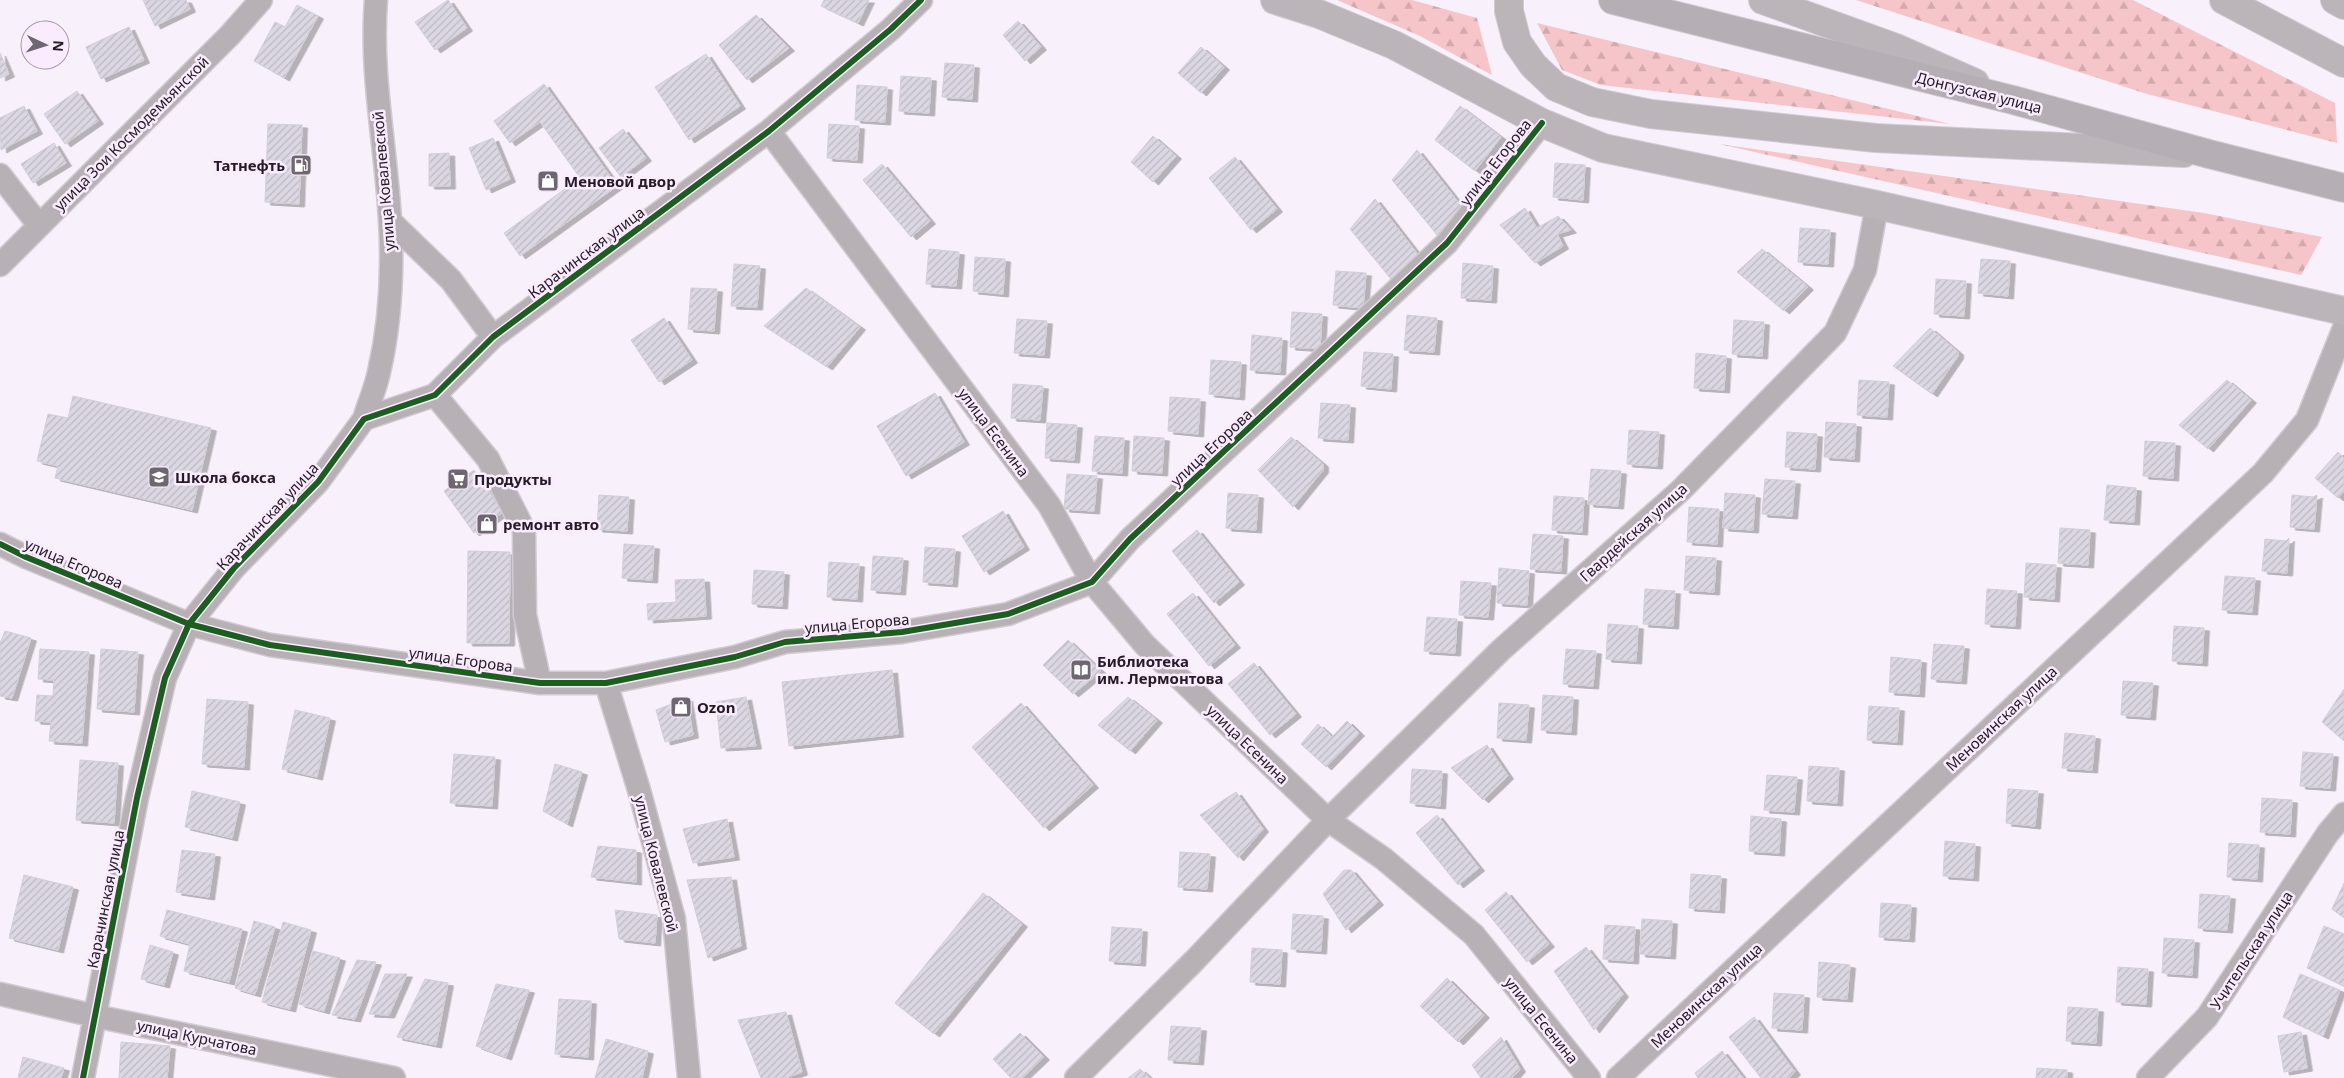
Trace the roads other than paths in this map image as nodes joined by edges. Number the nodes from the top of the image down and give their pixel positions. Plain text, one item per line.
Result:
1 (261, 0) edge
2 (376, 0) edge
3 (921, 0) edge
4 (1275, 0) edge
5 (1509, 0) edge
6 (1614, 0) edge
7 (1763, 0) edge
8 (2224, 0) edge
9 (2335, 0) edge
10 (2344, 6) edge
11 (2344, 63) edge
12 (2013, 100) junction
13 (1542, 123) junction
14 (769, 132) junction
15 (2209, 154) junction
16 (0, 175) edge
17 (2344, 188) edge
18 (1877, 205) junction
19 (390, 221) junction
20 (38, 224) junction
21 (0, 265) edge
22 (2344, 311) edge
23 (2344, 328) edge
24 (493, 337) junction
25 (435, 395) junction
26 (364, 419) junction
27 (0, 544) edge
28 (1092, 582) junction
29 (189, 624) junction
30 (540, 682) junction
31 (606, 683) junction
32 (2344, 814) edge
33 (1328, 820) junction
34 (0, 994) edge
35 (95, 1016) junction
36 (82, 1078) edge
37 (394, 1078) edge
38 (689, 1078) edge
39 (1076, 1078) edge
40 (1590, 1078) edge
41 (1618, 1078) edge
42 (2148, 1078) edge

1 - 20 street, улица Зои Космодемьянской
2 - 19 street, улица Ковалевской
3 - 14 street, Карачинская улица
4 - 13 main road
5 - 15 main road
6 - 12 highway, Донгузская улица
7 - 12 main road
8 - 11 main road
9 - 10 main road
12 - 15 highway, Донгузская улица
13 - 18 main road
13 - 28 street, улица Егорова
14 - 24 street, Карачинская улица
14 - 28 street, улица Есенина
15 - 17 highway, Донгузская улица
16 - 20 street
18 - 22 main road
18 - 33 street, Гвардейская улица
19 - 24 street
19 - 26 street, улица Ковалевской
20 - 21 street, улица Зои Космодемьянской
23 - 41 street, Меновинская улица
24 - 25 street, Карачинская улица
25 - 26 street, Карачинская улица
25 - 30 street
26 - 29 street, Карачинская улица
27 - 29 street, улица Егорова
28 - 31 street, улица Егорова
28 - 33 street, улица Есенина
29 - 30 street, улица Егорова
29 - 35 street, Карачинская улица
30 - 31 street, улица Егорова
31 - 38 street, улица Ковалевской
32 - 42 street, Учительская улица
33 - 39 street, Гвардейская улица
33 - 40 street, улица Есенина
34 - 35 street, улица Курчатова
35 - 36 street, Карачинская улица
35 - 37 street, улица Курчатова

